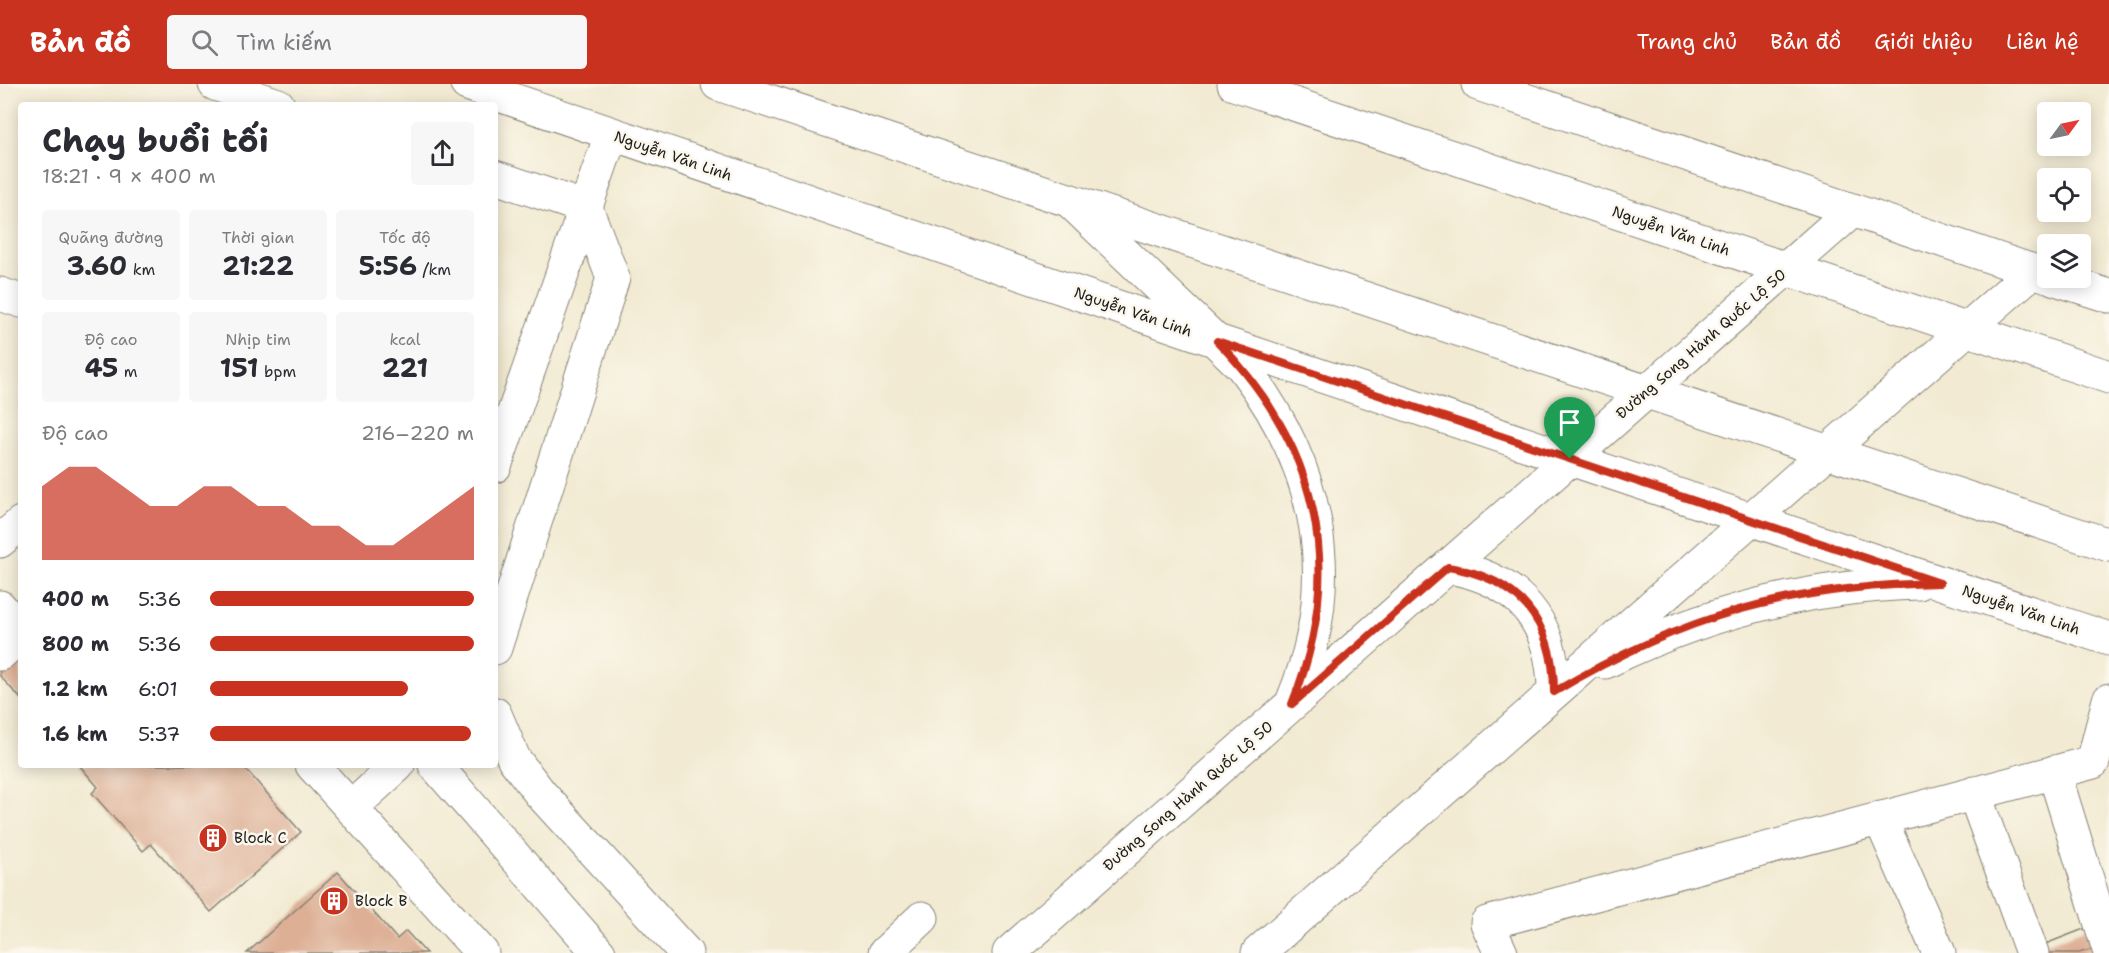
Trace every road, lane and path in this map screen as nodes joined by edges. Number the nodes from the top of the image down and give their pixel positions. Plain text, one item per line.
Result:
1 (214, 84) edge
2 (467, 84) edge
3 (718, 84) edge
4 (1234, 84) edge
5 (1478, 84) edge
6 (269, 102) edge
7 (612, 135) junction
8 (498, 178) edge
9 (1070, 201) junction
10 (586, 208) junction
11 (1853, 210) junction
12 (1786, 270) junction
13 (2037, 273) edge
14 (2037, 280) edge
15 (2084, 288) edge
16 (0, 294) edge
17 (2109, 296) edge
18 (18, 300) edge
19 (1966, 329) junction
20 (1217, 341) junction
21 (2109, 377) edge
22 (1647, 391) junction
23 (1827, 451) junction
24 (498, 452) edge
25 (1570, 459) junction
26 (1750, 520) junction
27 (18, 526) edge
28 (0, 541) edge
29 (2109, 545) edge
30 (1448, 567) junction
31 (1940, 583) junction
32 (0, 607) edge
33 (18, 629) edge
34 (18, 636) edge
35 (498, 639) edge
36 (2109, 639) edge
37 (0, 654) edge
38 (1554, 692) junction
39 (2109, 700) edge
40 (1292, 704) junction
41 (498, 721) edge
42 (315, 768) edge
43 (395, 768) edge
44 (438, 768) edge
45 (2054, 772) junction
46 (1974, 793) junction
47 (351, 808) junction
48 (1880, 818) junction
49 (922, 918) dead end
50 (2109, 950) edge
51 (482, 953) edge
52 (599, 953) edge
53 (686, 953) edge
54 (885, 953) edge
55 (1009, 953) edge
56 (1257, 953) edge
57 (1501, 953) edge
58 (1939, 953) edge
59 (2032, 953) edge

1 - 6 main road
2 - 7 main road, Nguyễn Văn Linh
3 - 9 main road
4 - 12 main road, Nguyễn Văn Linh
5 - 11 main road
7 - 10 main road
7 - 20 main road, Nguyễn Văn Linh
8 - 10 main road
9 - 20 main road
9 - 22 main road
10 - 24 main road
10 - 35 main road
11 - 12 main road, Đường Song Hành Quốc Lộ 50
11 - 13 main road
12 - 19 main road, Nguyễn Văn Linh
12 - 22 main road, Đường Song Hành Quốc Lộ 50
14 - 19 main road
15 - 17 main road
16 - 18 main road
19 - 21 main road, Nguyễn Văn Linh
19 - 23 main road
20 - 25 main road, Nguyễn Văn Linh
20 - 40 main road
22 - 23 main road
22 - 25 main road, Đường Song Hành Quốc Lộ 50
23 - 26 main road
23 - 29 main road
25 - 26 main road, Nguyễn Văn Linh
25 - 30 main road, Đường Song Hành Quốc Lộ 50
26 - 31 main road, Nguyễn Văn Linh
26 - 38 main road
27 - 28 main road
30 - 38 main road
30 - 40 main road, Đường Song Hành Quốc Lộ 50
31 - 36 main road, Nguyễn Văn Linh
31 - 38 main road
32 - 33 main road
34 - 37 main road
38 - 56 main road
39 - 45 main road
40 - 55 main road, Đường Song Hành Quốc Lộ 50
41 - 53 main road
42 - 47 main road
43 - 47 main road
44 - 52 main road
45 - 46 main road
45 - 50 main road
46 - 48 main road
46 - 59 main road
47 - 51 main road
48 - 57 main road
48 - 58 main road
49 - 54 main road

